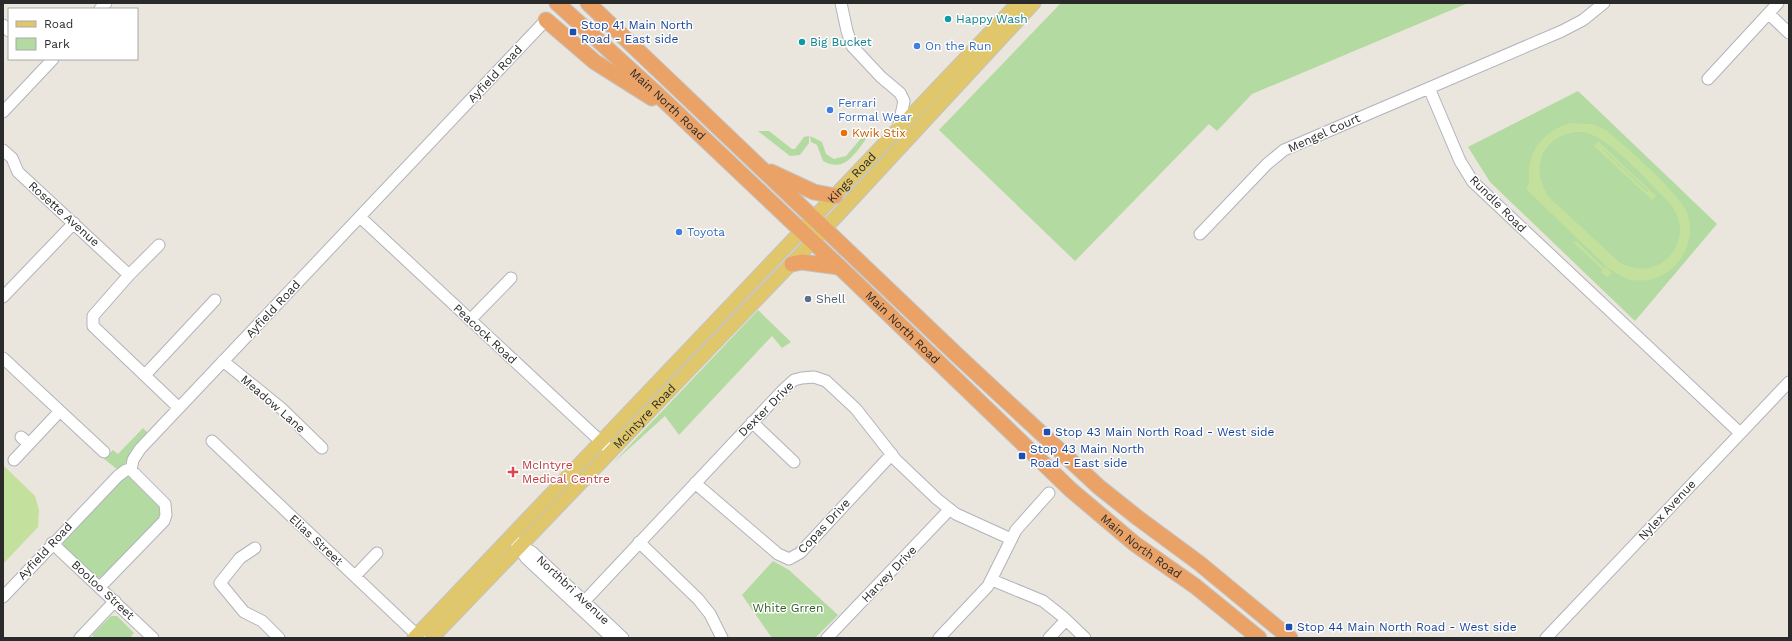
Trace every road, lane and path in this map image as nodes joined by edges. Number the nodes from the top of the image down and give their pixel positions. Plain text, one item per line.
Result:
1 (557, 3) edge
2 (588, 3) edge
3 (841, 3) edge
4 (1018, 3) edge
5 (1034, 3) edge
6 (1604, 3) edge
7 (1778, 3) edge
8 (1769, 14) junction
9 (546, 20) joint
10 (1789, 33) edge
11 (46, 62) edge
12 (1708, 78) dead end
13 (1429, 88) junction
14 (3, 112) edge
15 (676, 113) junction
16 (898, 130) junction
17 (3, 150) edge
18 (761, 167) junction
19 (835, 196) junction
20 (360, 217) junction
21 (813, 218) junction
22 (74, 223) junction
23 (824, 229) junction
24 (801, 231) junction
25 (1200, 234) dead end
26 (812, 242) junction
27 (159, 245) dead end
28 (792, 264) junction
29 (839, 267) junction
30 (129, 275) junction
31 (511, 278) dead end
32 (3, 297) edge
33 (215, 300) dead end
34 (470, 320) junction
35 (730, 328) junction
36 (700, 338) junction
37 (3, 358) edge
38 (224, 361) junction
39 (145, 376) junction
40 (1789, 382) edge
41 (179, 408) junction
42 (60, 411) junction
43 (752, 422) junction
44 (1740, 433) junction
45 (212, 441) dead end
46 (601, 442) junction
47 (322, 448) dead end
48 (611, 451) junction
49 (104, 452) dead end
50 (892, 454) junction
51 (14, 460) dead end
52 (794, 462) dead end
53 (131, 470) junction
54 (695, 483) junction
55 (1048, 493) dead end
56 (950, 509) junction
57 (1011, 539) junction
58 (516, 541) junction
59 (639, 542) junction
60 (52, 543) junction
61 (255, 548) dead end
62 (377, 553) dead end
63 (354, 576) junction
64 (992, 580) junction
65 (100, 587) junction
66 (3, 597) edge
67 (114, 601) junction
68 (582, 604) junction
69 (1066, 620) junction
70 (417, 637) edge
71 (80, 638) edge
72 (153, 638) edge
73 (279, 638) edge
74 (432, 638) edge
75 (612, 638) edge
76 (623, 638) edge
77 (722, 638) edge
78 (827, 638) edge
79 (939, 638) edge
80 (1049, 638) edge
81 (1085, 638) edge
82 (1259, 638) edge
83 (1290, 638) edge
84 (1546, 638) edge

1 - 15 highway, Main North Road
2 - 18 highway, Main North Road
3 - 16 street
4 - 16 main road, Kings Road
5 - 23 main road, Kings Road
6 - 13 street
7 - 8 street
8 - 10 street
8 - 12 street
9 - 15 highway
9 - 20 street, Ayfield Road
11 - 14 street
13 - 25 street, Mengel Court
13 - 44 street, Rundle Road
15 - 24 highway, Main North Road
16 - 19 main road, Kings Road
17 - 22 street, Rosette Avenue
18 - 19 highway
18 - 21 highway, Main North Road
19 - 21 main road, Kings Road
20 - 34 street, Peacock Road
20 - 38 street, Ayfield Road
21 - 23 highway, Main North Road
21 - 24 main road, Kings Road
22 - 30 street, Rosette Avenue
22 - 32 street
23 - 26 main road, McIntyre Road
23 - 83 highway, Main North Road
24 - 26 highway, Main North Road
24 - 36 main road, McIntyre Road
26 - 28 main road, McIntyre Road
26 - 29 highway, Main North Road
27 - 30 street
28 - 29 highway
28 - 35 main road, McIntyre Road
29 - 82 highway, Main North Road
30 - 39 street
31 - 34 street
33 - 39 street
34 - 46 street, Peacock Road
35 - 36 main road
35 - 48 main road, McIntyre Road
36 - 46 main road, McIntyre Road
37 - 42 street
38 - 41 street, Ayfield Road
38 - 47 street, Meadow Lane
39 - 41 street
40 - 44 street, Nylex Avenue
41 - 53 street, Ayfield Road
42 - 49 street
42 - 51 street
43 - 50 street, Dexter Drive
43 - 52 street
43 - 54 street, Dexter Drive
44 - 84 street, Nylex Avenue
45 - 63 street, Elias Street
46 - 48 street, Peacock Road
46 - 58 main road, McIntyre Road
48 - 58 main road, McIntyre Road
50 - 54 street, Copas Drive
50 - 56 street, Dexter Drive
53 - 60 street, Ayfield Road
53 - 65 street
54 - 59 street, Dexter Drive
55 - 57 street
56 - 57 street, Dexter Drive
56 - 78 street, Harvey Drive
57 - 64 street
58 - 68 street, Northbri Avenue
58 - 70 main road, McIntyre Road
58 - 74 main road, McIntyre Road
59 - 68 street, Dexter Drive
59 - 77 street
60 - 65 street, Booloo Street
60 - 66 street, Ayfield Road
61 - 73 street
62 - 63 street
63 - 70 street, Elias Street
64 - 69 street
64 - 79 street
65 - 67 street, Booloo Street
67 - 71 street
67 - 72 street, Booloo Street
68 - 75 street, Northbri Avenue
68 - 76 street, Northbri Avenue
69 - 80 street
69 - 81 street

